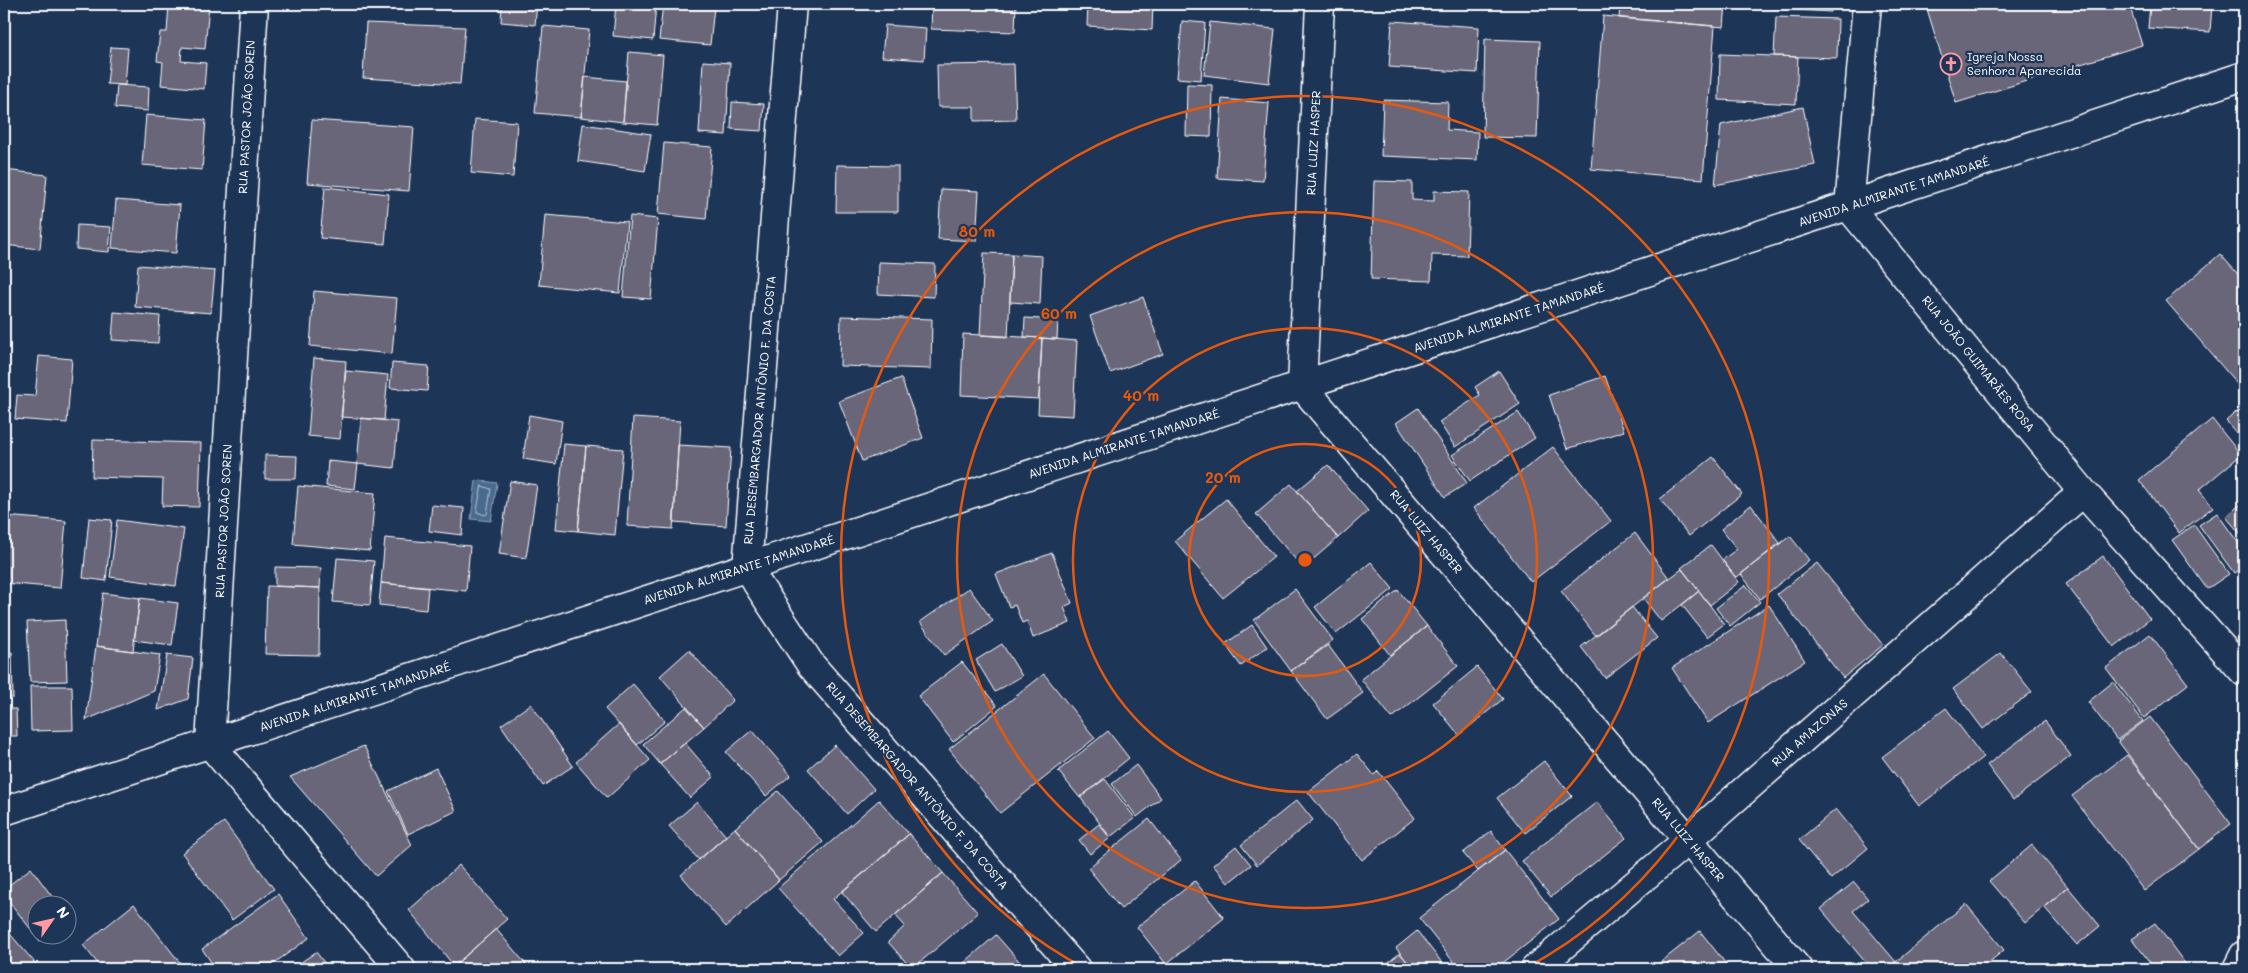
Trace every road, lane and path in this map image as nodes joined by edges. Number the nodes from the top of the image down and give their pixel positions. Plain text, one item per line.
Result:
1 (254, 4) edge
2 (792, 4) edge
3 (1320, 4) edge
4 (1867, 4) edge
5 (2244, 76) edge
6 (1849, 207) junction
7 (1302, 386) junction
8 (2083, 492) junction
9 (747, 568) junction
10 (2244, 672) edge
11 (210, 744) junction
12 (4, 812) edge
13 (1688, 840) junction
14 (2244, 955) edge
15 (401, 969) edge
16 (1076, 969) edge
17 (1535, 969) edge
18 (1798, 969) edge
19 (2237, 969) edge

1 - 11 main road, RUA PASTOR JOÃO SOREN
2 - 9 main road, RUA DESEMBARGADOR ANTÔNIO F. DA COSTA
3 - 7 main road, RUA LUIZ HASPER
4 - 6 main road
5 - 6 main road, AVENIDA ALMIRANTE TAMANDARÉ
6 - 7 main road, AVENIDA ALMIRANTE TAMANDARÉ
6 - 8 main road, RUA JOÃO GUIMARÃES ROSA
7 - 9 main road, AVENIDA ALMIRANTE TAMANDARÉ
7 - 13 main road, RUA LUIZ HASPER
8 - 10 main road, RUA JOÃO GUIMARÃES ROSA
8 - 13 main road, RUA AMAZONAS
9 - 11 main road, AVENIDA ALMIRANTE TAMANDARÉ
9 - 16 main road, RUA DESEMBARGADOR ANTÔNIO F. DA COSTA
11 - 12 main road, AVENIDA ALMIRANTE TAMANDARÉ
11 - 15 main road
13 - 17 main road, RUA AMAZONAS
13 - 18 main road, RUA LUIZ HASPER
14 - 19 main road

